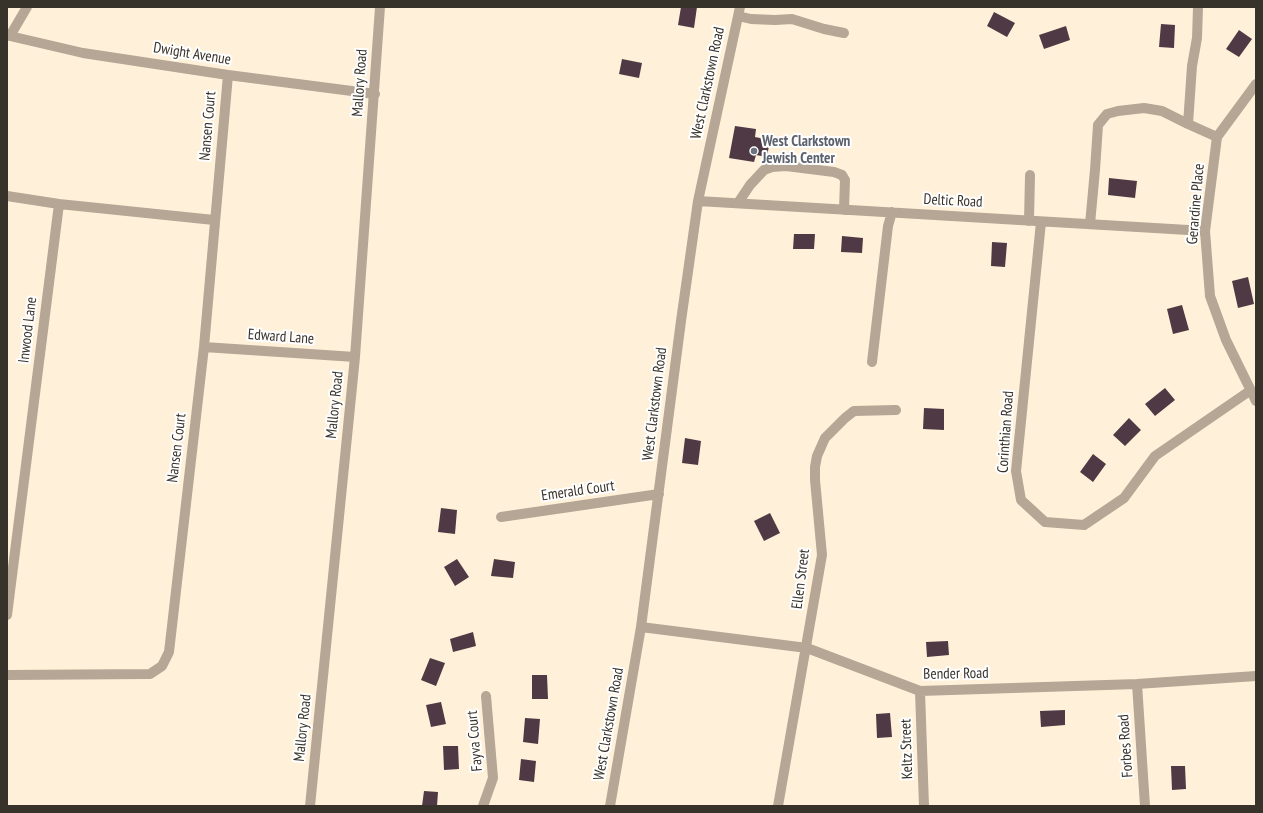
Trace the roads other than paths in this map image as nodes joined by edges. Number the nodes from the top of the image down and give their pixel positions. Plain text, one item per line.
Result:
1 (27, 7) edge
2 (380, 7) edge
3 (1198, 7) edge
4 (739, 12) edge
5 (844, 33) dead end
6 (9, 35) edge
7 (228, 75) junction
8 (1256, 84) edge
9 (375, 94) junction
10 (1188, 124) junction
11 (1218, 137) junction
12 (1030, 175) dead end
13 (7, 196) edge
14 (698, 201) junction
15 (738, 203) junction
16 (59, 204) junction
17 (844, 210) junction
18 (892, 212) junction
19 (214, 220) junction
20 (1029, 221) junction
21 (1041, 222) junction
22 (1090, 224) junction
23 (1205, 231) junction
24 (204, 347) junction
25 (355, 357) junction
26 (872, 362) dead end
27 (1251, 390) junction
28 (1256, 401) edge
29 (896, 410) dead end
30 (658, 494) junction
31 (501, 517) dead end
32 (7, 615) edge
33 (641, 627) junction
34 (807, 648) junction
35 (7, 675) edge
36 (1256, 676) edge
37 (1137, 684) junction
38 (920, 691) junction
39 (486, 696) dead end
40 (310, 806) edge
41 (483, 806) edge
42 (610, 806) edge
43 (778, 806) edge
44 (924, 806) edge
45 (1145, 806) edge

1 - 6 street
2 - 9 street, Mallory Road
3 - 10 street
4 - 5 street
4 - 14 street, West Clarkstown Road
6 - 7 street, Dwight Avenue
7 - 9 street, Dwight Avenue
7 - 19 street, Nansen Court
8 - 11 street, Gerardine Place
9 - 25 street, Mallory Road
10 - 11 street
10 - 22 street
11 - 23 street, Gerardine Place
12 - 20 street
13 - 16 street
14 - 15 street, Deltic Road
14 - 30 street, West Clarkstown Road
15 - 17 street, Deltic Road
15 - 17 street
16 - 19 street
16 - 32 street, Inwood Lane
17 - 18 street, Deltic Road
18 - 20 street, Deltic Road
18 - 26 street
19 - 24 street, Nansen Court
20 - 21 street, Deltic Road
21 - 22 street, Deltic Road
21 - 27 street, Corinthian Road
22 - 23 street, Deltic Road
23 - 27 street, Gerardine Place
24 - 25 street, Edward Lane
24 - 35 street, Nansen Court
25 - 40 street, Mallory Road
27 - 28 street, Gerardine Place
29 - 34 street, Ellen Street
30 - 31 street, Emerald Court
30 - 33 street, West Clarkstown Road
33 - 34 street, Bender Road
33 - 42 street, West Clarkstown Road
34 - 38 street, Bender Road
34 - 43 street, Ellen Street
36 - 37 street, Bender Road
37 - 38 street, Bender Road
37 - 45 street, Forbes Road
38 - 44 street, Keltz Street
39 - 41 street, Fayva Court

